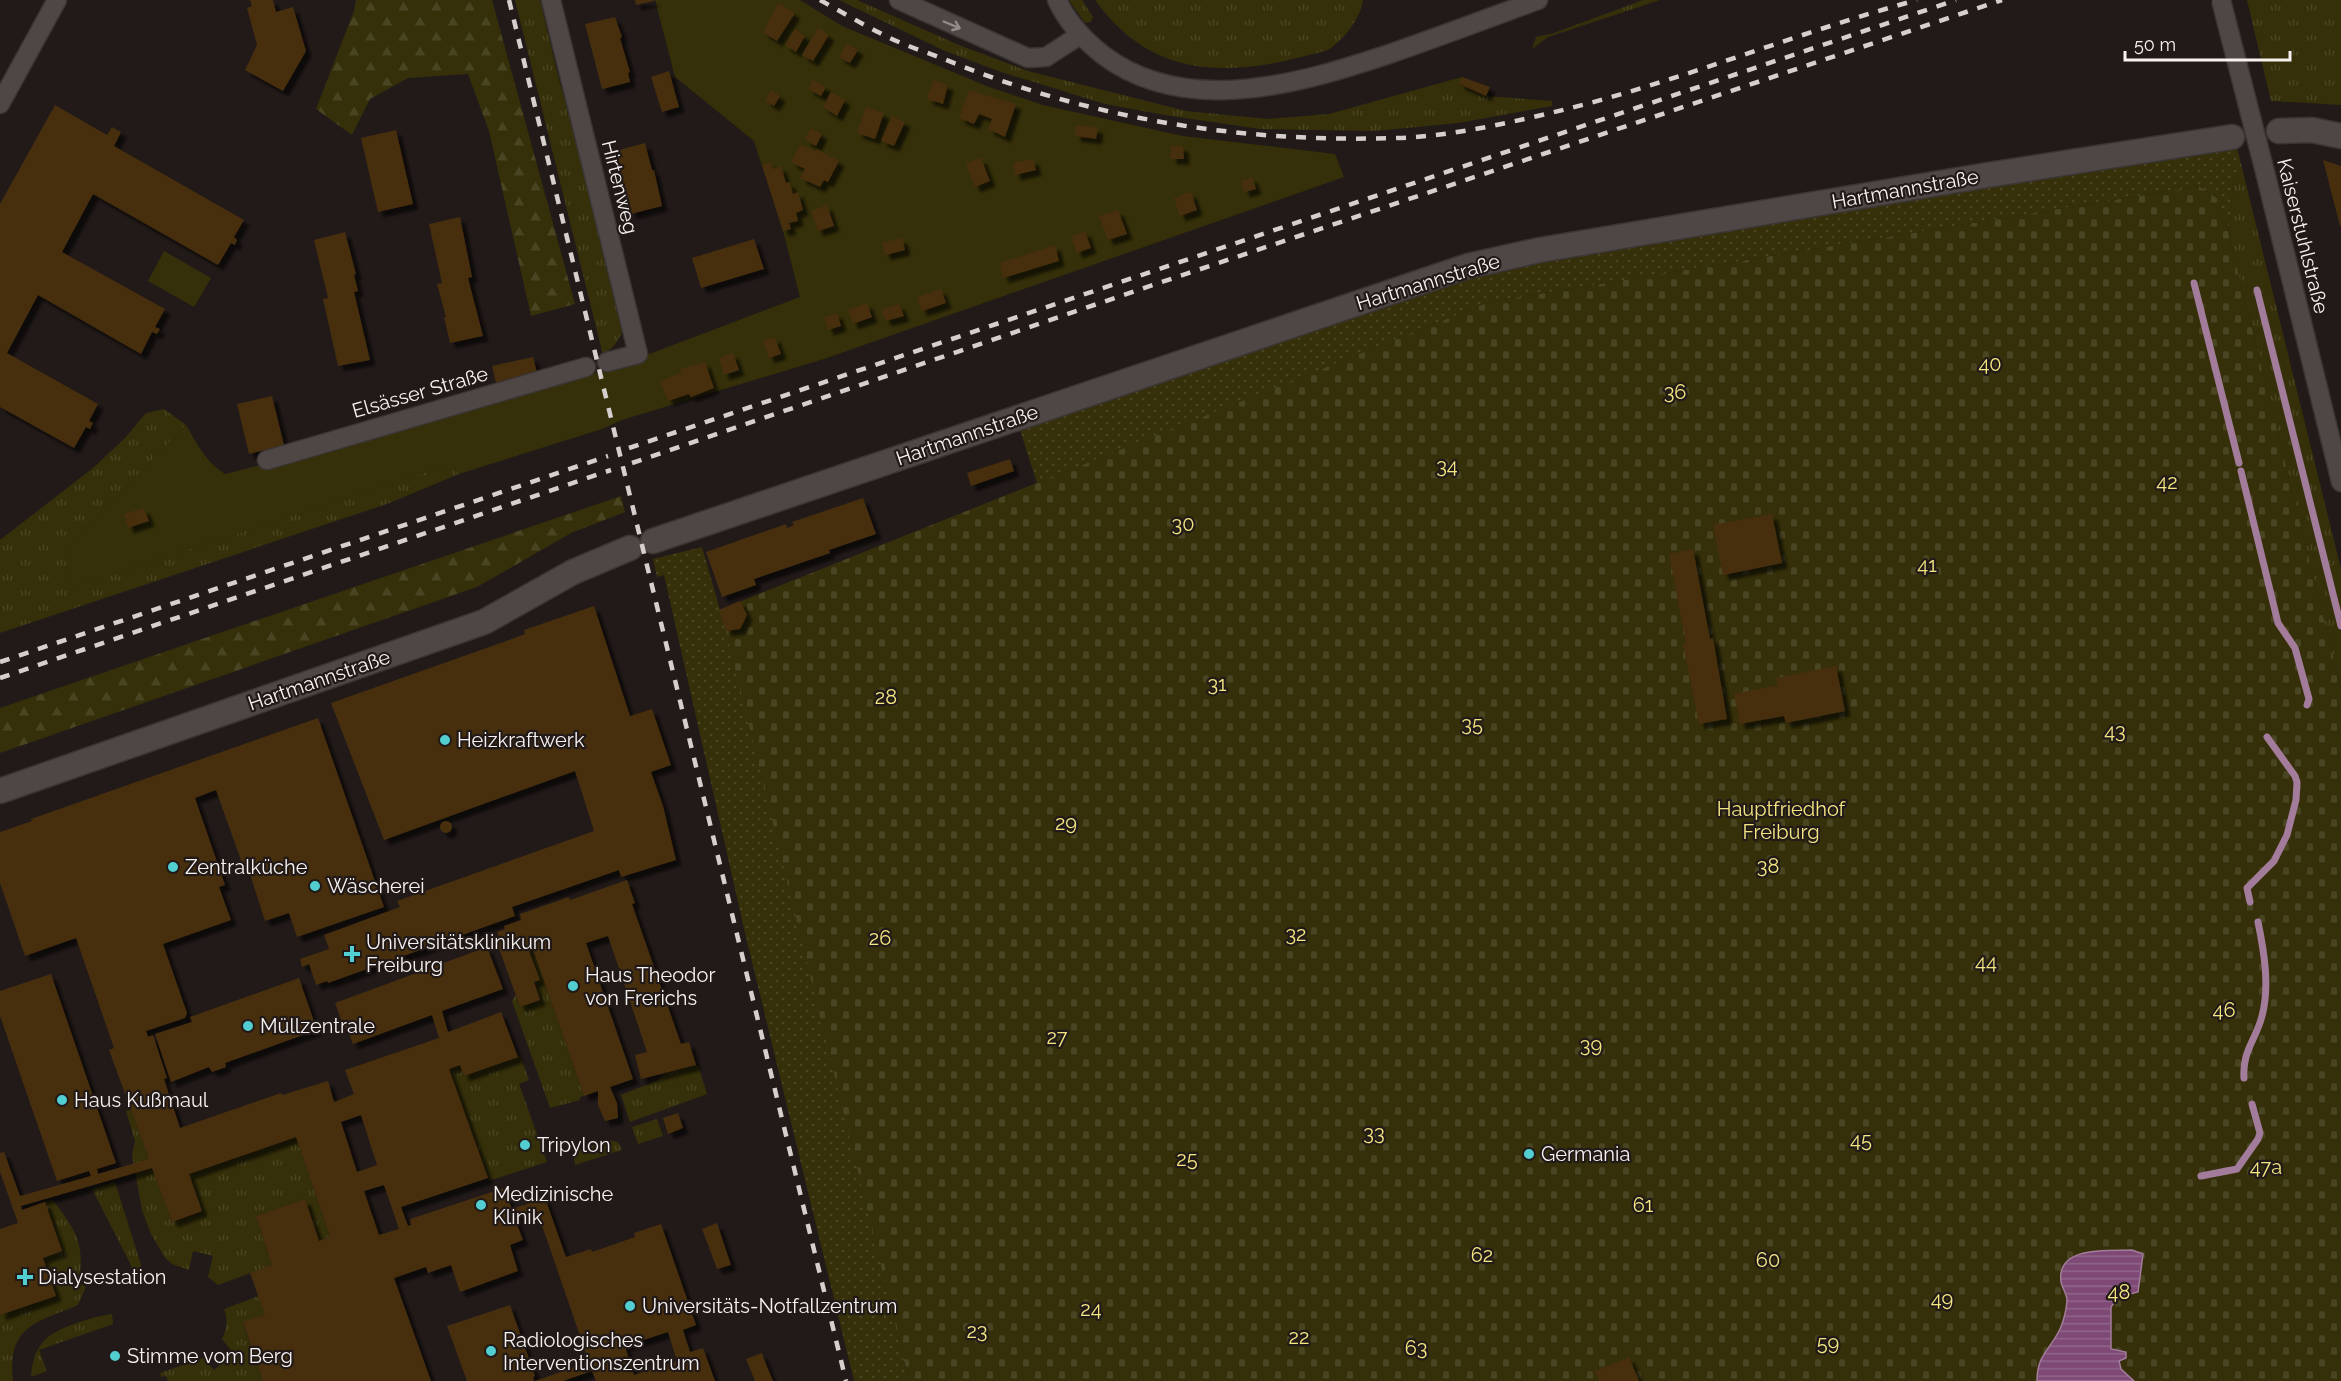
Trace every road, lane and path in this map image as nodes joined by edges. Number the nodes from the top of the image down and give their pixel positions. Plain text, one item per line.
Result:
1 (57, 0) edge
2 (551, 0) edge
3 (899, 0) edge
4 (1057, 0) edge
5 (1538, 0) edge
6 (2222, 0) edge
7 (1080, 35) junction
8 (0, 104) edge
9 (2279, 131) dead end
10 (2341, 136) edge
11 (2232, 137) dead end
12 (607, 362) dead end
13 (586, 366) dead end
14 (267, 460) dead end
15 (2341, 482) edge
16 (653, 541) dead end
17 (630, 548) dead end
18 (0, 791) edge

1 - 8 street
2 - 12 street, Hirtenweg
3 -> 7 street
4 - 7 street
5 - 7 street
6 - 15 street, Kaiserstuhlstraße, bridge
9 - 10 street
11 - 16 street, Hartmannstraße
13 - 14 street, Elsässer Straße
17 - 18 street, Hartmannstraße

